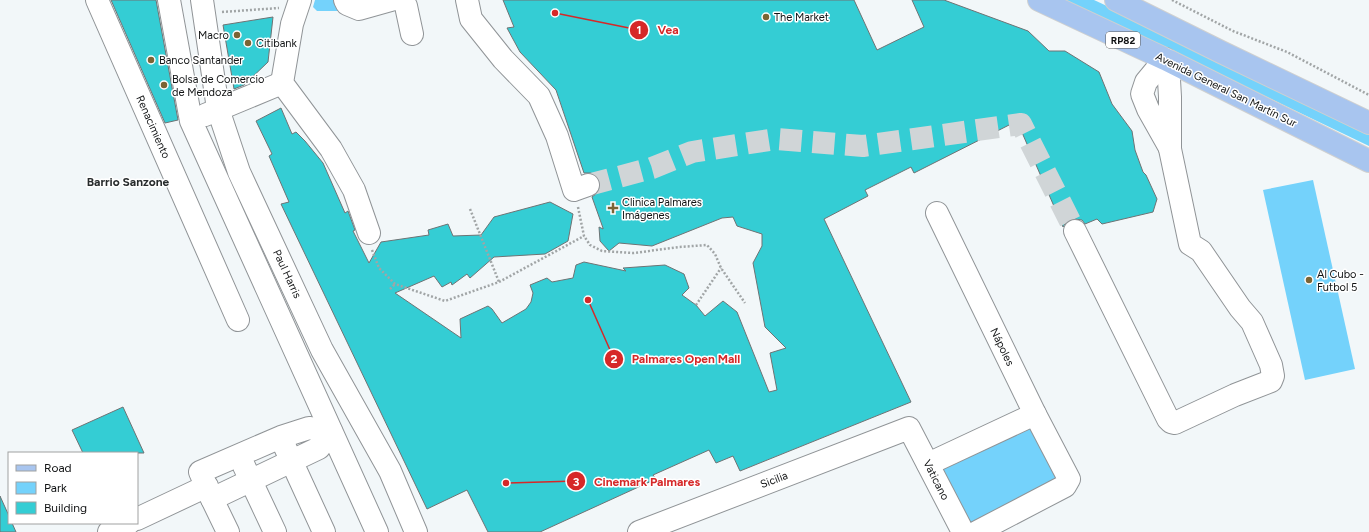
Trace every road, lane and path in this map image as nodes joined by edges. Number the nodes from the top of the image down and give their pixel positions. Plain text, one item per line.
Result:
1 (97, 0) edge
2 (169, 0) edge
3 (391, 0) edge
4 (402, 0) edge
5 (467, 0) edge
6 (1039, 0) edge
7 (1116, 0) edge
8 (1172, 0) edge
9 (299, 3) edge
10 (352, 4) edge
11 (203, 7) edge
12 (1177, 31) junction
13 (412, 34) dead end
14 (1165, 59) junction
15 (282, 83) junction
16 (1369, 95) edge
17 (218, 109) junction
18 (191, 121) junction
19 (1369, 123) edge
20 (1170, 149) junction
21 (1369, 161) edge
22 (581, 187) joint
23 (470, 209) dead end
24 (937, 213) dead end
25 (1075, 231) tunnel mouth
26 (369, 233) joint
27 (584, 236) junction
28 (721, 268) junction
29 (499, 282) junction
30 (395, 284) junction
31 (390, 289) dead end
32 (745, 303) dead end
33 (696, 305) dead end
34 (238, 320) dead end
35 (1035, 414) junction
36 (360, 416) junction
37 (909, 428) joint
38 (332, 431) junction
39 (281, 437) junction
40 (239, 456) junction
41 (292, 461) junction
42 (928, 464) junction
43 (251, 480) junction
44 (210, 492) junction
45 (138, 519) edge
46 (127, 524) edge
47 (109, 532) edge
48 (228, 532) edge
49 (275, 532) edge
50 (324, 532) edge
51 (377, 532) edge
52 (416, 532) edge
53 (640, 532) edge
54 (963, 532) edge
55 (977, 532) edge

1 - 34 street, Renacimiento
2 - 18 street
3 - 10 street
4 - 13 street
5 - 22 street
6 - 14 main road, Avenida General San Martín Sur / RP82
7 - 12 main road
8 - 16 path
9 - 11 path
9 - 15 street
11 - 17 street, Paul Harris
12 - 14 main road
12 - 19 main road
14 - 20 street
14 - 20 street
14 - 21 main road, Avenida General San Martín Sur / RP82
15 - 17 street
15 - 26 street
17 - 18 street
17 - 36 street, Paul Harris
18 - 38 street
20 - 25 street
22 - 27 path
23 - 29 path
24 - 35 street, Nápoles
26 - 30 path
27 - 28 path
27 - 29 path
28 - 32 path
28 - 33 path
29 - 30 path
30 - 31 path
35 - 42 street
35 - 55 street, Nápoles
36 - 38 street
36 - 52 street, Paul Harris
37 - 42 street, Vaticano
37 - 53 street, Sicilia
38 - 39 street
38 - 41 street
38 - 51 street
39 - 40 street
39 - 41 street
40 - 43 street
40 - 44 street
41 - 43 street
41 - 50 street
42 - 54 street, Vaticano
43 - 44 street
43 - 49 street
44 - 45 street
44 - 48 street
46 - 47 street

